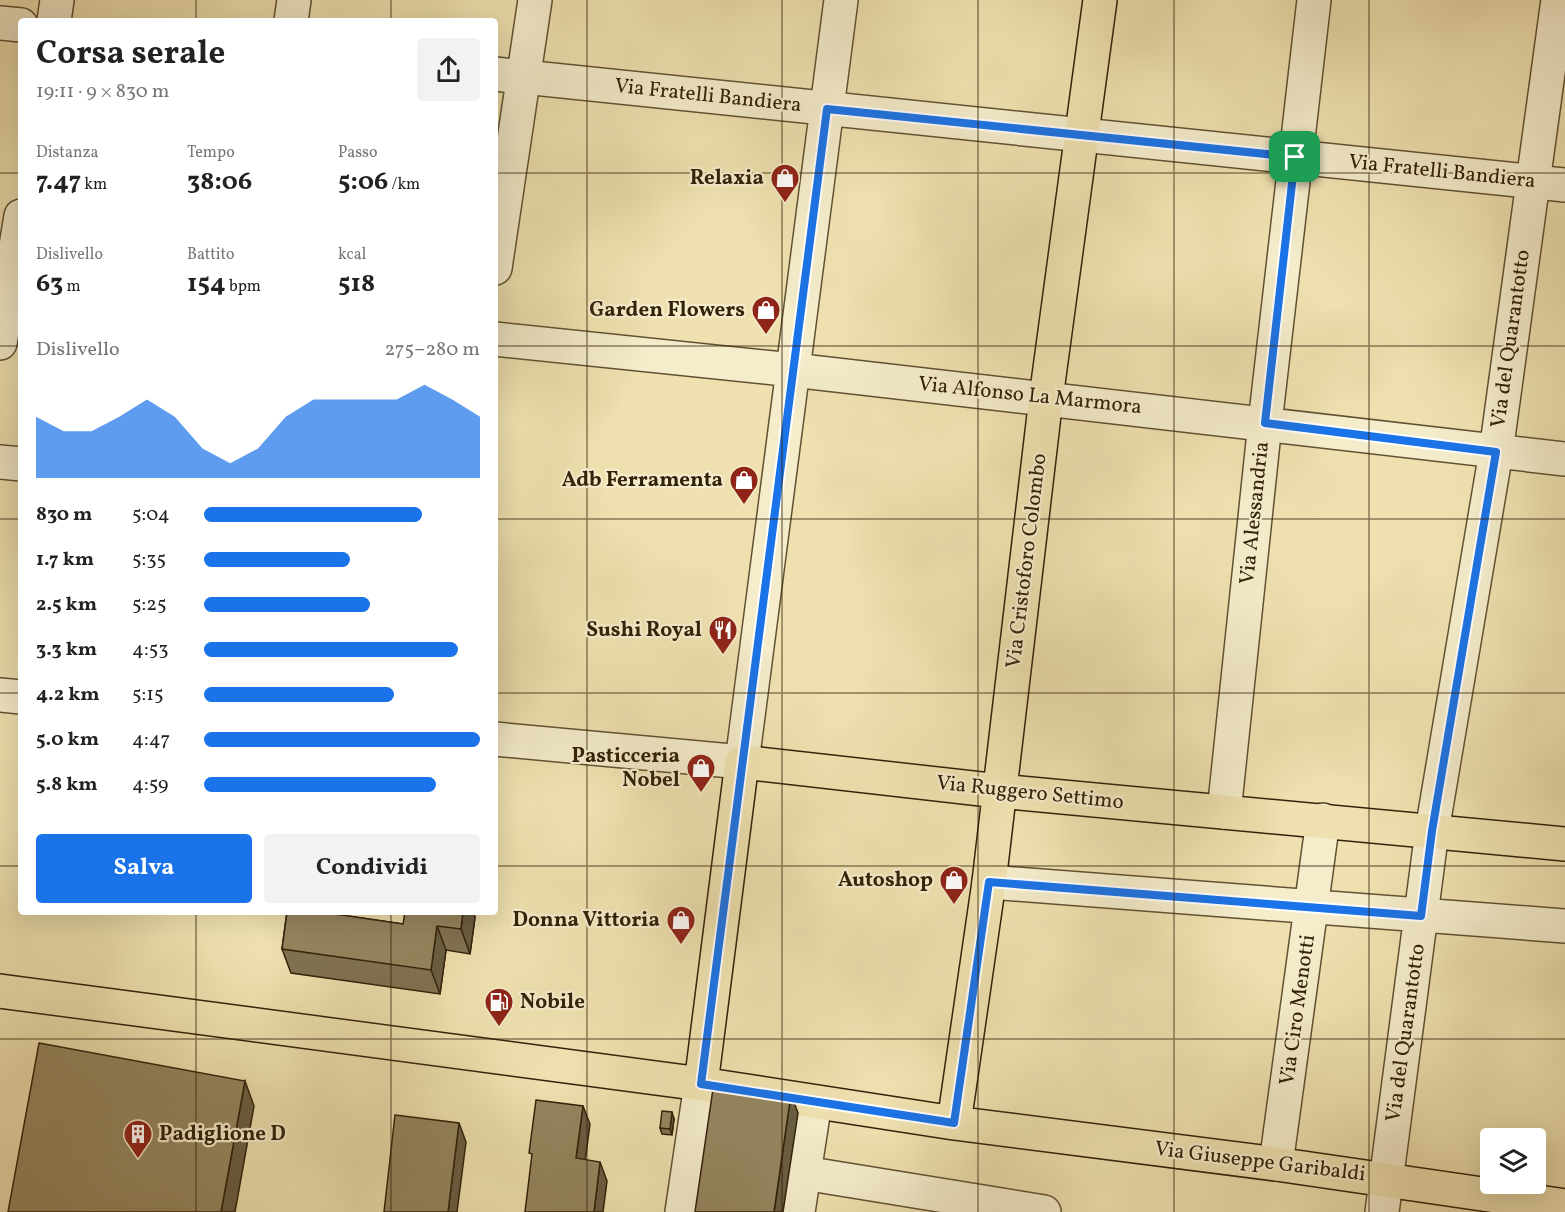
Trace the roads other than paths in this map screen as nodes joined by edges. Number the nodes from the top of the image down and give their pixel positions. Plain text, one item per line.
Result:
1 (57, 0) edge
2 (294, 0) edge
3 (535, 0) edge
4 (841, 0) edge
5 (1101, 0) edge
6 (1314, 0) edge
7 (1558, 0) edge
8 (54, 18) edge
9 (291, 18) edge
10 (0, 23) edge
11 (18, 25) edge
12 (509, 76) edge
13 (827, 109) junction
14 (1082, 135) junction
15 (1295, 157) junction
16 (1533, 182) junction
17 (1565, 185) edge
18 (498, 227) edge
19 (18, 238) edge
20 (10, 295) edge
21 (498, 339) edge
22 (0, 343) edge
23 (793, 369) junction
24 (1047, 398) junction
25 (1265, 423) junction
26 (1496, 452) junction
27 (1565, 459) edge
28 (0, 462) edge
29 (18, 464) edge
30 (0, 695) edge
31 (18, 697) edge
32 (498, 739) edge
33 (742, 762) junction
34 (999, 791) junction
35 (1224, 812) junction
36 (1323, 820) junction
37 (1432, 831) junction
38 (1565, 844) edge
39 (989, 882) junction
40 (1313, 906) junction
41 (1421, 916) junction
42 (1565, 926) edge
43 (0, 991) edge
44 (701, 1084) junction
45 (815, 1102) junction
46 (954, 1123) junction
47 (1276, 1164) junction
48 (804, 1173) junction
49 (1386, 1179) junction
50 (1565, 1206) edge
51 (682, 1212) edge
52 (798, 1212) edge
53 (1044, 1212) edge
54 (1382, 1212) edge

1 - 8 street
2 - 9 street
3 - 12 street
4 - 13 street
5 - 14 main road, Via Cristoforo Colombo
6 - 15 street, Via Alessandria
7 - 16 street, Via del Quarantotto
10 - 11 street
12 - 13 street, Via Fratelli Bandiera
12 - 18 street
13 - 14 street, Via Fratelli Bandiera
13 - 23 street
14 - 15 street, Via Fratelli Bandiera
14 - 24 main road, Via Cristoforo Colombo
15 - 16 street, Via Fratelli Bandiera
15 - 25 street, Via Alessandria
16 - 17 street, Via Fratelli Bandiera
16 - 26 street, Via del Quarantotto
19 - 20 street
20 - 22 street
21 - 23 street, Via Alfonso La Marmora
23 - 24 street, Via Alfonso La Marmora
23 - 33 street
24 - 25 street, Via Alfonso La Marmora
24 - 34 main road, Via Cristoforo Colombo
25 - 26 street, Via Alfonso La Marmora
25 - 35 street, Via Alessandria
26 - 27 street, Via Alfonso La Marmora
26 - 37 street, Via del Quarantotto
28 - 29 street
30 - 31 street
32 - 33 street, Via Ruggero Settimo
33 - 34 main road, Via Ruggero Settimo
33 - 44 main road
34 - 35 main road, Via Ruggero Settimo
34 - 39 main road, Via Cristoforo Colombo
35 - 36 main road, Via Ruggero Settimo
36 - 37 main road, Via Ruggero Settimo
36 - 40 street, Via Ciro Menotti
37 - 38 main road, Via Ruggero Settimo
37 - 41 street, Via del Quarantotto
39 - 40 street
39 - 46 main road, Via Cristoforo Colombo
40 - 41 street
40 - 47 street, Via Ciro Menotti
41 - 42 street
41 - 49 street, Via del Quarantotto
43 - 44 main road, Via Giuseppe Garibaldi
44 - 45 main road, Via Giuseppe Garibaldi
44 - 51 street
45 - 46 main road, Via Giuseppe Garibaldi
45 - 48 street
46 - 47 main road, Via Giuseppe Garibaldi
47 - 49 main road, Via Giuseppe Garibaldi
48 - 52 street
48 - 53 street
49 - 50 main road, Via Giuseppe Garibaldi
49 - 54 street, Via del Quarantotto

